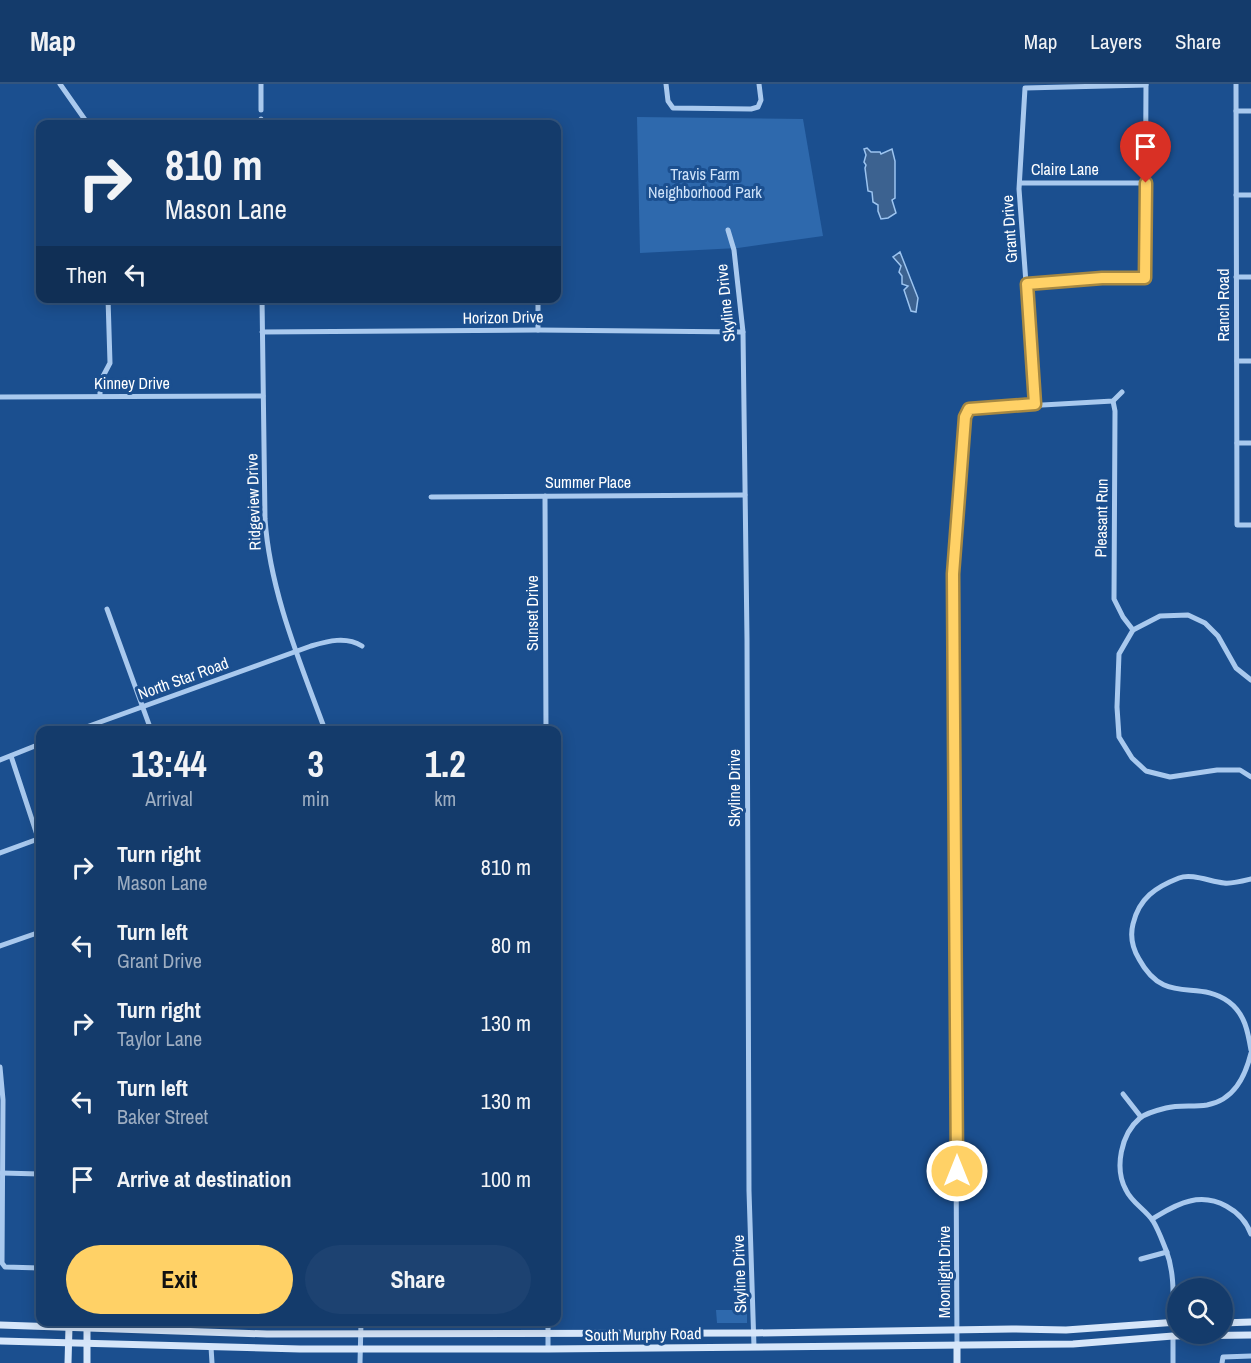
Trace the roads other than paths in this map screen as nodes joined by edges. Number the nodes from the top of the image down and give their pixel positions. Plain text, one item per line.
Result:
1 (60, 84) edge
2 (261, 84) edge
3 (666, 84) edge
4 (759, 84) edge
5 (1236, 84) edge
6 (1146, 85) edge
7 (261, 110) dead end
8 (1236, 111) junction
9 (1251, 111) edge
10 (85, 120) edge
11 (1020, 183) junction
12 (1146, 183) junction
13 (1236, 195) junction
14 (1251, 195) edge
15 (728, 230) dead end
16 (1236, 277) junction
17 (1251, 277) edge
18 (1027, 284) junction
19 (108, 303) edge
20 (262, 303) edge
21 (537, 303) edge
22 (538, 330) junction
23 (262, 332) junction
24 (743, 332) junction
25 (1237, 361) junction
26 (1251, 361) edge
27 (1122, 392) dead end
28 (100, 396) junction
29 (263, 396) junction
30 (0, 397) edge
31 (1113, 401) junction
32 (1035, 404) junction
33 (1237, 443) junction
34 (1251, 443) edge
35 (745, 495) junction
36 (545, 496) junction
37 (431, 497) dead end
38 (1251, 525) edge
39 (107, 609) dead end
40 (1134, 630) junction
41 (362, 646) dead end
42 (297, 652) junction
43 (1251, 680) edge
44 (142, 707) junction
45 (89, 726) edge
46 (149, 726) edge
47 (324, 726) edge
48 (546, 726) edge
49 (36, 746) edge
50 (11, 756) junction
51 (0, 760) edge
52 (1251, 777) edge
53 (36, 833) edge
54 (36, 843) edge
55 (0, 854) edge
56 (1251, 879) edge
57 (36, 933) edge
58 (0, 946) edge
59 (1251, 1052) edge
60 (0, 1067) edge
61 (1123, 1094) dead end
62 (1141, 1117) junction
63 (2, 1173) junction
64 (36, 1174) edge
65 (1152, 1219) junction
66 (1251, 1234) edge
67 (1167, 1252) junction
68 (1141, 1259) dead end
69 (36, 1268) edge
70 (1172, 1278) edge
71 (1251, 1322) edge
72 (1167, 1323) edge
73 (1233, 1323) edge
74 (36, 1324) edge
75 (0, 1325) edge
76 (69, 1326) edge
77 (87, 1326) edge
78 (123, 1326) edge
79 (361, 1326) edge
80 (548, 1326) edge
81 (958, 1330) junction
82 (548, 1332) junction
83 (361, 1333) junction
84 (754, 1333) junction
85 (1233, 1335) edge
86 (1251, 1335) edge
87 (1167, 1336) edge
88 (0, 1341) edge
89 (68, 1342) junction
90 (87, 1343) junction
91 (1173, 1344) edge
92 (957, 1345) junction
93 (211, 1347) junction
94 (754, 1347) junction
95 (360, 1348) junction
96 (548, 1349) junction
97 (1251, 1356) edge
98 (68, 1363) edge
99 (87, 1363) edge
100 (212, 1363) edge
101 (360, 1363) edge
102 (957, 1363) edge
103 (1173, 1363) edge
104 (1222, 1363) edge

1 - 10 street
2 - 7 street
3 - 4 street
5 - 8 street, Ranch Road
6 - 11 street, Grant Drive
6 - 12 street
8 - 9 street
8 - 13 street, Ranch Road
11 - 12 street, Claire Lane
11 - 18 street, Grant Drive
12 - 18 street
13 - 14 street
13 - 16 street, Ranch Road
15 - 24 street, Skyline Drive
16 - 17 street
16 - 25 street, Ranch Road
18 - 32 street, Grant Drive
19 - 28 street
20 - 23 street, Ridgeview Drive
21 - 22 street
22 - 23 street, Horizon Drive
22 - 24 street, Horizon Drive
23 - 29 street, Ridgeview Drive
24 - 35 street, Skyline Drive
25 - 26 street
25 - 33 street, Ranch Road
27 - 31 street
28 - 29 street, Kinney Drive
28 - 30 street, Kinney Drive
29 - 42 street, Ridgeview Drive
31 - 32 street
31 - 40 street, Pleasant Run
32 - 81 street, Moonlight Drive
33 - 34 street
33 - 38 street, Ranch Road
35 - 36 street, Summer Place
35 - 84 street, Skyline Drive
36 - 37 street, Summer Place
36 - 48 street, Sunset Drive
39 - 44 street
40 - 43 street
40 - 52 street
41 - 42 street, North Star Road
42 - 44 street, North Star Road
42 - 47 street, Ridgeview Drive
44 - 45 street, North Star Road
44 - 46 street
49 - 50 street
50 - 51 street
50 - 53 street
54 - 55 street
56 - 59 street
57 - 58 street
59 - 62 street
60 - 63 street
61 - 62 street
62 - 65 street
63 - 64 street
63 - 69 street
65 - 66 street
65 - 67 street
67 - 68 street
67 - 70 street
71 - 73 main road
72 - 81 main road, South Murphy Road
74 - 75 main road, South Murphy Road
76 - 89 main road
77 - 90 main road
78 - 83 main road, South Murphy Road
79 - 83 street
80 - 82 street
81 - 84 main road, South Murphy Road
81 - 92 street, Moonlight Drive
82 - 83 main road, South Murphy Road
82 - 84 main road, South Murphy Road
82 - 96 street
83 - 95 street
84 - 94 street, Skyline Drive
85 - 86 main road, South Murphy Road
87 - 92 main road, South Murphy Road
88 - 89 main road, South Murphy Road
89 - 90 main road, South Murphy Road
89 - 98 main road
90 - 93 main road, South Murphy Road
90 - 99 main road
91 - 103 street
92 - 94 main road, South Murphy Road
92 - 102 main road
93 - 95 main road, South Murphy Road
93 - 100 street
94 - 96 main road, South Murphy Road
95 - 96 main road, South Murphy Road
95 - 101 street
97 - 104 street

